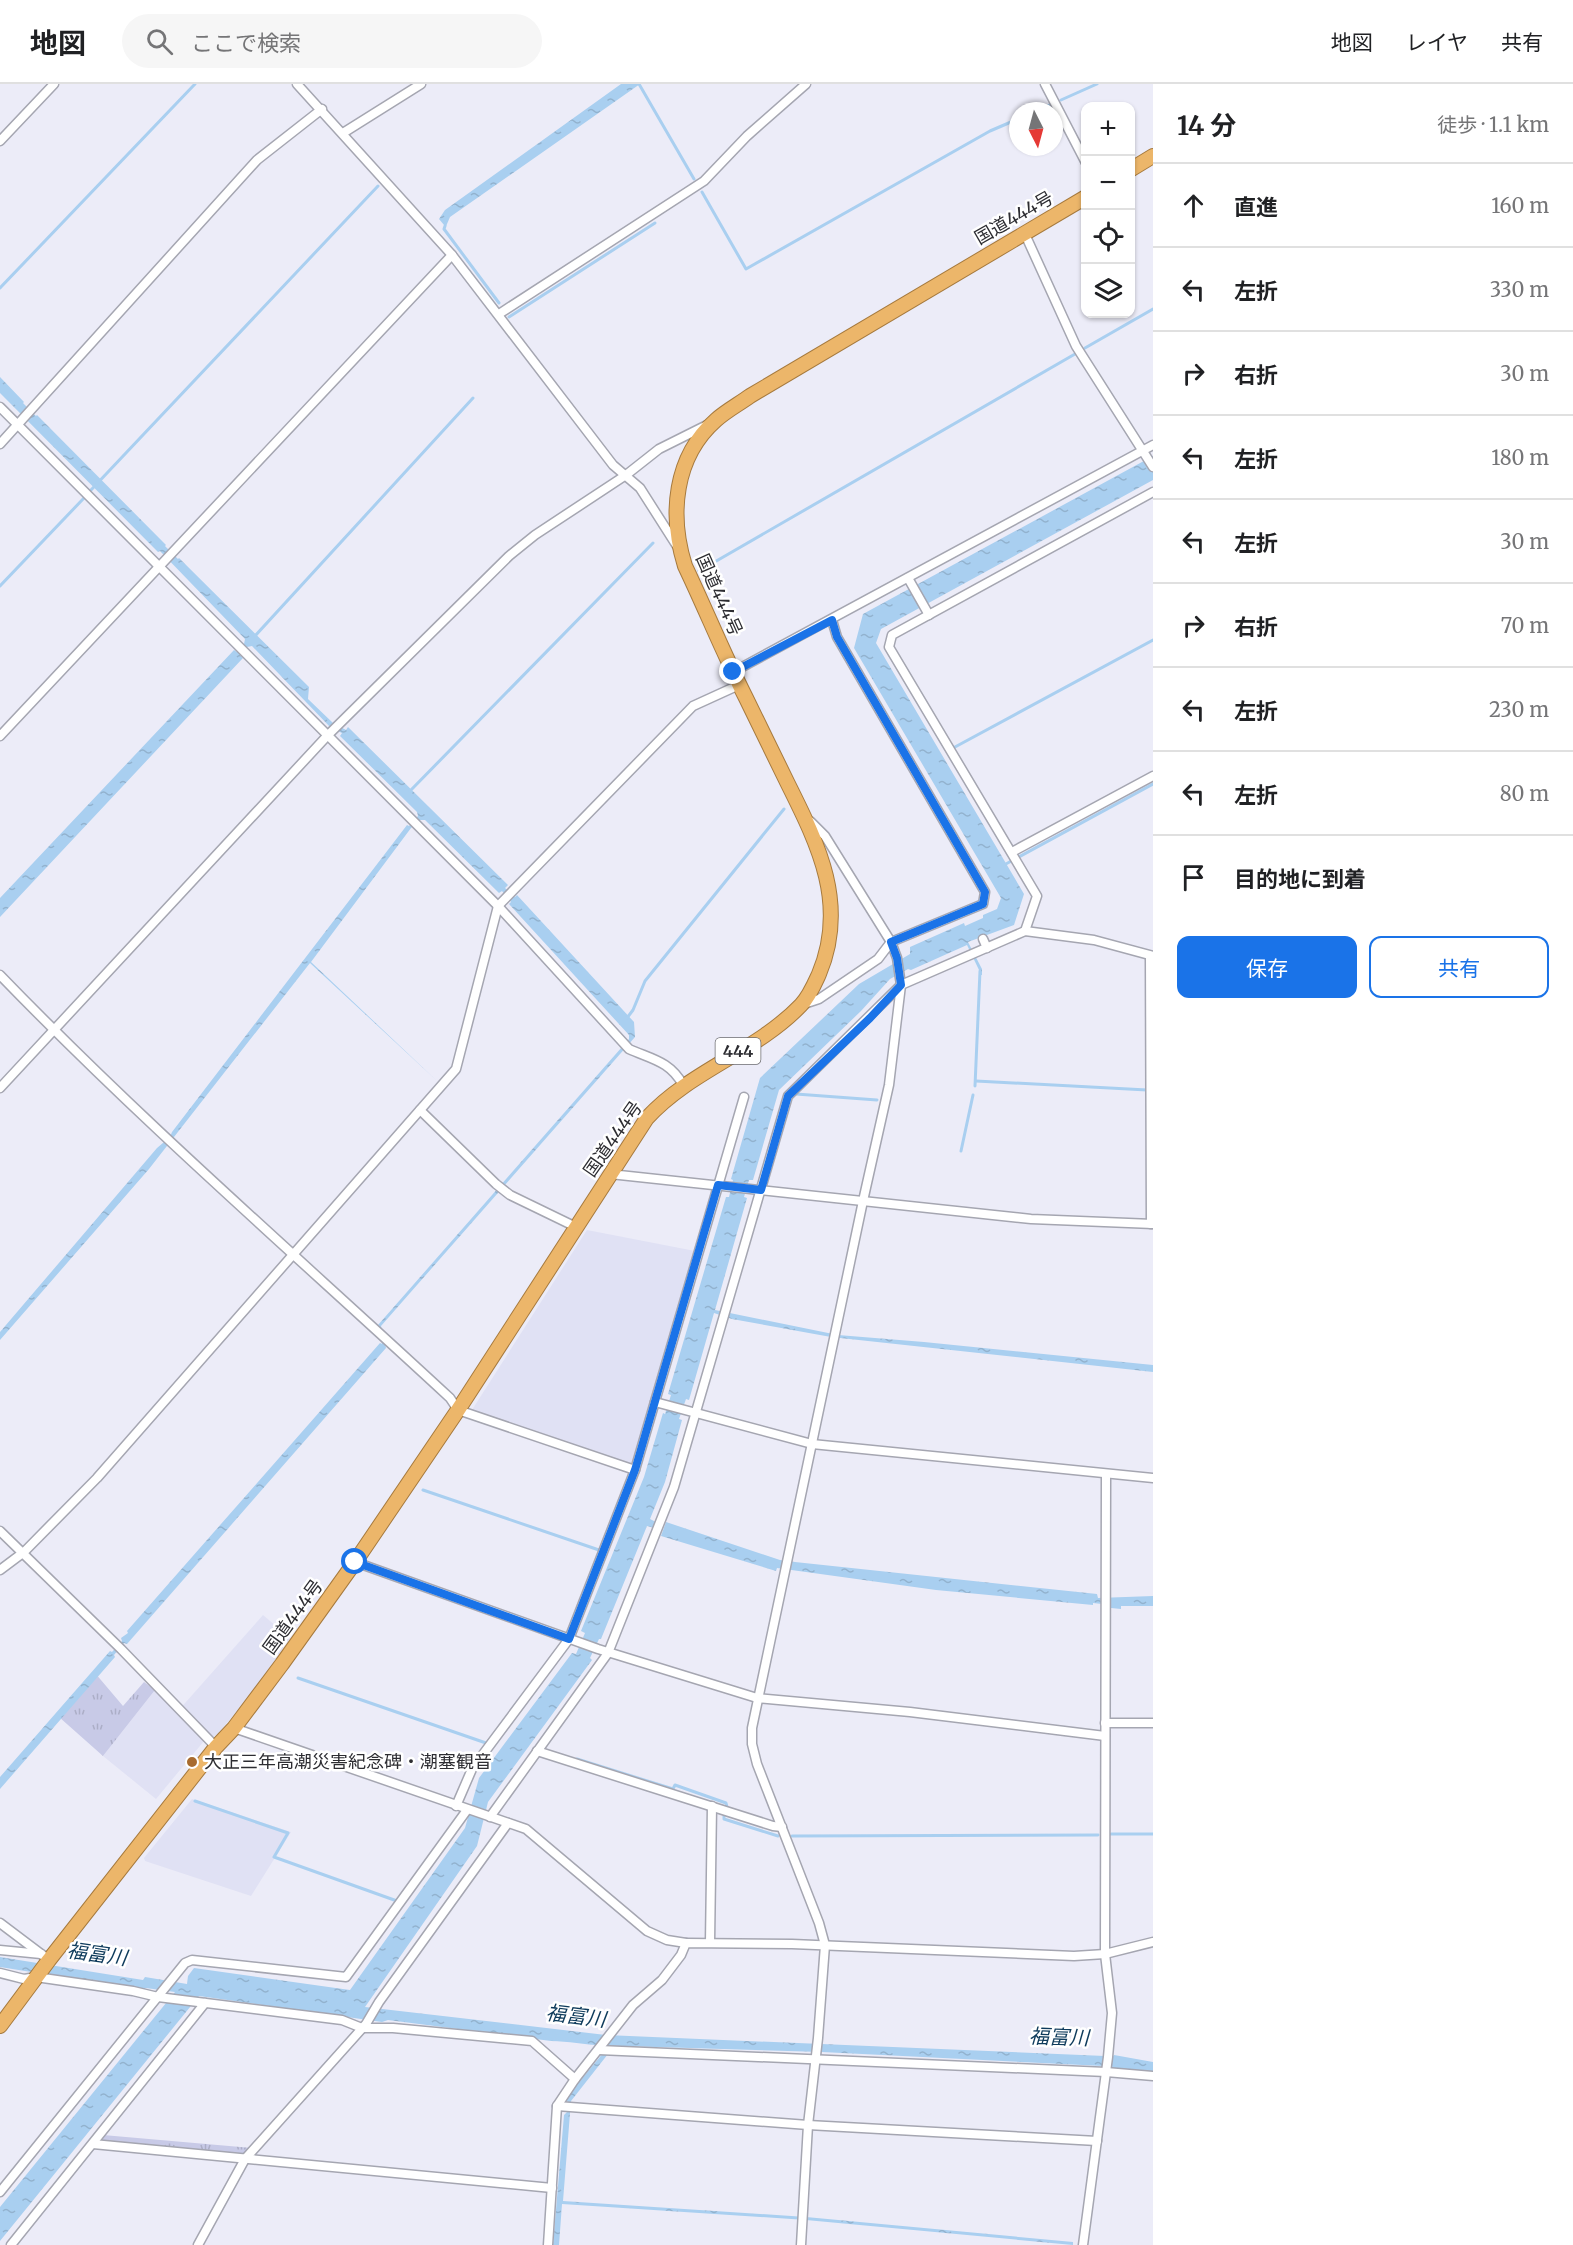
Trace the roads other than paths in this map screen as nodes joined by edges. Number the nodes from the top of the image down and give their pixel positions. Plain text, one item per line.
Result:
1 (54, 84) edge
2 (297, 84) edge
3 (421, 84) edge
4 (806, 84) edge
5 (1045, 84) edge
6 (322, 109) junction
7 (343, 133) junction
8 (0, 141) edge
9 (1082, 156) edge
10 (1153, 156) edge
11 (1135, 167) edge
12 (1081, 200) edge
13 (1024, 232) junction
14 (452, 255) junction
15 (499, 314) junction
16 (0, 407) edge
17 (716, 420) junction
18 (21, 422) junction
19 (0, 444) edge
20 (1153, 445) edge
21 (1144, 453) junction
22 (1153, 467) edge
23 (626, 475) junction
24 (1153, 492) edge
25 (680, 549) junction
26 (163, 563) junction
27 (908, 578) junction
28 (929, 615) junction
29 (832, 620) junction
30 (733, 672) junction
31 (739, 685) junction
32 (333, 730) junction
33 (0, 736) edge
34 (1153, 776) edge
35 (803, 814) junction
36 (1014, 857) junction
37 (498, 906) junction
38 (970, 910) junction
39 (974, 919) dead end
40 (1025, 931) junction
41 (983, 939) dead end
42 (891, 942) junction
43 (987, 948) junction
44 (1152, 955) edge
45 (0, 975) edge
46 (901, 985) junction
47 (802, 1004) junction
48 (54, 1031) junction
49 (683, 1085) junction
50 (0, 1088) edge
51 (744, 1097) dead end
52 (420, 1110) junction
53 (610, 1174) junction
54 (722, 1186) junction
55 (757, 1190) junction
56 (863, 1201) junction
57 (1152, 1224) edge
58 (576, 1227) junction
59 (294, 1254) junction
60 (655, 1402) junction
61 (458, 1410) junction
62 (695, 1413) junction
63 (812, 1444) junction
64 (635, 1470) junction
65 (1106, 1475) junction
66 (1153, 1478) edge
67 (0, 1531) edge
68 (24, 1552) junction
69 (355, 1562) junction
70 (0, 1570) edge
71 (573, 1640) junction
72 (608, 1653) junction
73 (757, 1698) junction
74 (1153, 1723) edge
75 (1105, 1724) junction
76 (234, 1728) junction
77 (1105, 1737) junction
78 (216, 1747) junction
79 (537, 1751) junction
80 (456, 1806) junction
81 (712, 1806) junction
82 (467, 1810) junction
83 (488, 1816) junction
84 (508, 1823) junction
85 (782, 1827) junction
86 (0, 1923) edge
87 (710, 1942) junction
88 (1153, 1942) edge
89 (686, 1943) junction
90 (825, 1945) junction
91 (0, 1950) edge
92 (1106, 1954) junction
93 (45, 1957) junction
94 (0, 1973) edge
95 (36, 1977) junction
96 (162, 1996) junction
97 (202, 2003) junction
98 (0, 2026) edge
99 (364, 2026) junction
100 (601, 2049) junction
101 (816, 2056) junction
102 (1107, 2069) junction
103 (1153, 2076) edge
104 (575, 2079) junction
105 (565, 2107) junction
106 (808, 2125) junction
107 (1097, 2141) junction
108 (93, 2144) junction
109 (245, 2159) junction
110 (552, 2188) junction
111 (0, 2192) edge
112 (11, 2245) edge
113 (198, 2245) edge
114 (548, 2245) edge
115 (801, 2245) edge
116 (1083, 2245) edge

1 - 8 street
2 - 6 street
3 - 7 street
4 - 15 street
5 - 9 street
6 - 7 street
6 - 18 street
7 - 14 street
10 - 11 highway
12 - 13 highway, 国道444号 / 444
13 - 17 highway, 国道444号 / 444
13 - 21 street
14 - 15 street
14 - 26 street
15 - 23 street
16 - 18 street
17 - 23 street
17 - 25 highway, 国道444号 / 444
18 - 19 street
18 - 26 street
20 - 21 street
21 - 22 street
21 - 27 street
23 - 25 street
23 - 32 street
24 - 28 street
25 - 30 highway, 国道444号 / 444
26 - 32 street
26 - 33 street
27 - 28 street
27 - 29 street
28 - 36 street
29 - 30 street
29 - 38 street
30 - 31 highway, 国道444号 / 444
31 - 35 highway, 国道444号 / 444
31 - 37 street
32 - 37 street
32 - 48 street
34 - 36 street
35 - 42 street
35 - 47 highway, 国道444号 / 444
36 - 40 street
37 - 49 street
37 - 52 street
38 - 39 street
38 - 42 street
40 - 43 street
40 - 44 street
41 - 43 street
42 - 46 street
42 - 47 street
43 - 46 street
44 - 57 street
45 - 48 street
46 - 55 street
46 - 56 street
47 - 49 highway, 国道444号 / 444
48 - 50 street
48 - 59 street
49 - 53 highway, 国道444号 / 444
51 - 54 street
52 - 58 street
52 - 59 street
53 - 54 street
53 - 58 highway, 国道444号 / 444
54 - 55 street
54 - 60 street
55 - 56 street
55 - 62 street
56 - 57 street
56 - 63 street
58 - 61 highway, 国道444号 / 444
59 - 61 street
59 - 68 street
60 - 62 street
60 - 64 street
61 - 64 street
61 - 69 highway, 国道444号 / 444
62 - 63 street
62 - 72 street
63 - 65 street
63 - 73 street
64 - 71 street
65 - 66 street
65 - 75 street
67 - 68 street
68 - 70 street
68 - 78 street
69 - 71 street
69 - 76 highway, 国道444号 / 444
71 - 72 street
71 - 80 street
72 - 73 street
72 - 79 street
73 - 77 street
73 - 85 street
74 - 75 street
75 - 77 street
76 - 78 highway, 国道444号 / 444
76 - 80 street
77 - 92 street
78 - 93 highway, 国道444号 / 444
79 - 81 street
79 - 83 street
80 - 82 street
81 - 85 street
81 - 87 street
82 - 83 street
82 - 96 street
83 - 84 street
84 - 89 street
84 - 99 street
85 - 90 street
86 - 93 street
87 - 89 street
87 - 90 street
88 - 92 street
89 - 100 street
90 - 92 street
90 - 101 street
91 - 93 street
92 - 102 street
93 - 95 highway, 国道444号 / 444
94 - 95 street
95 - 96 street
95 - 98 highway, 国道444号 / 444
96 - 97 street
96 - 111 street
97 - 99 street
97 - 108 street
99 - 104 street
99 - 109 street
100 - 101 street
100 - 104 street
101 - 102 street
101 - 106 street
102 - 103 street
102 - 107 street
104 - 105 street
105 - 106 street
105 - 110 street
106 - 107 street
106 - 115 street
107 - 116 street
108 - 109 street
108 - 112 street
109 - 110 street
109 - 113 street
110 - 114 street

